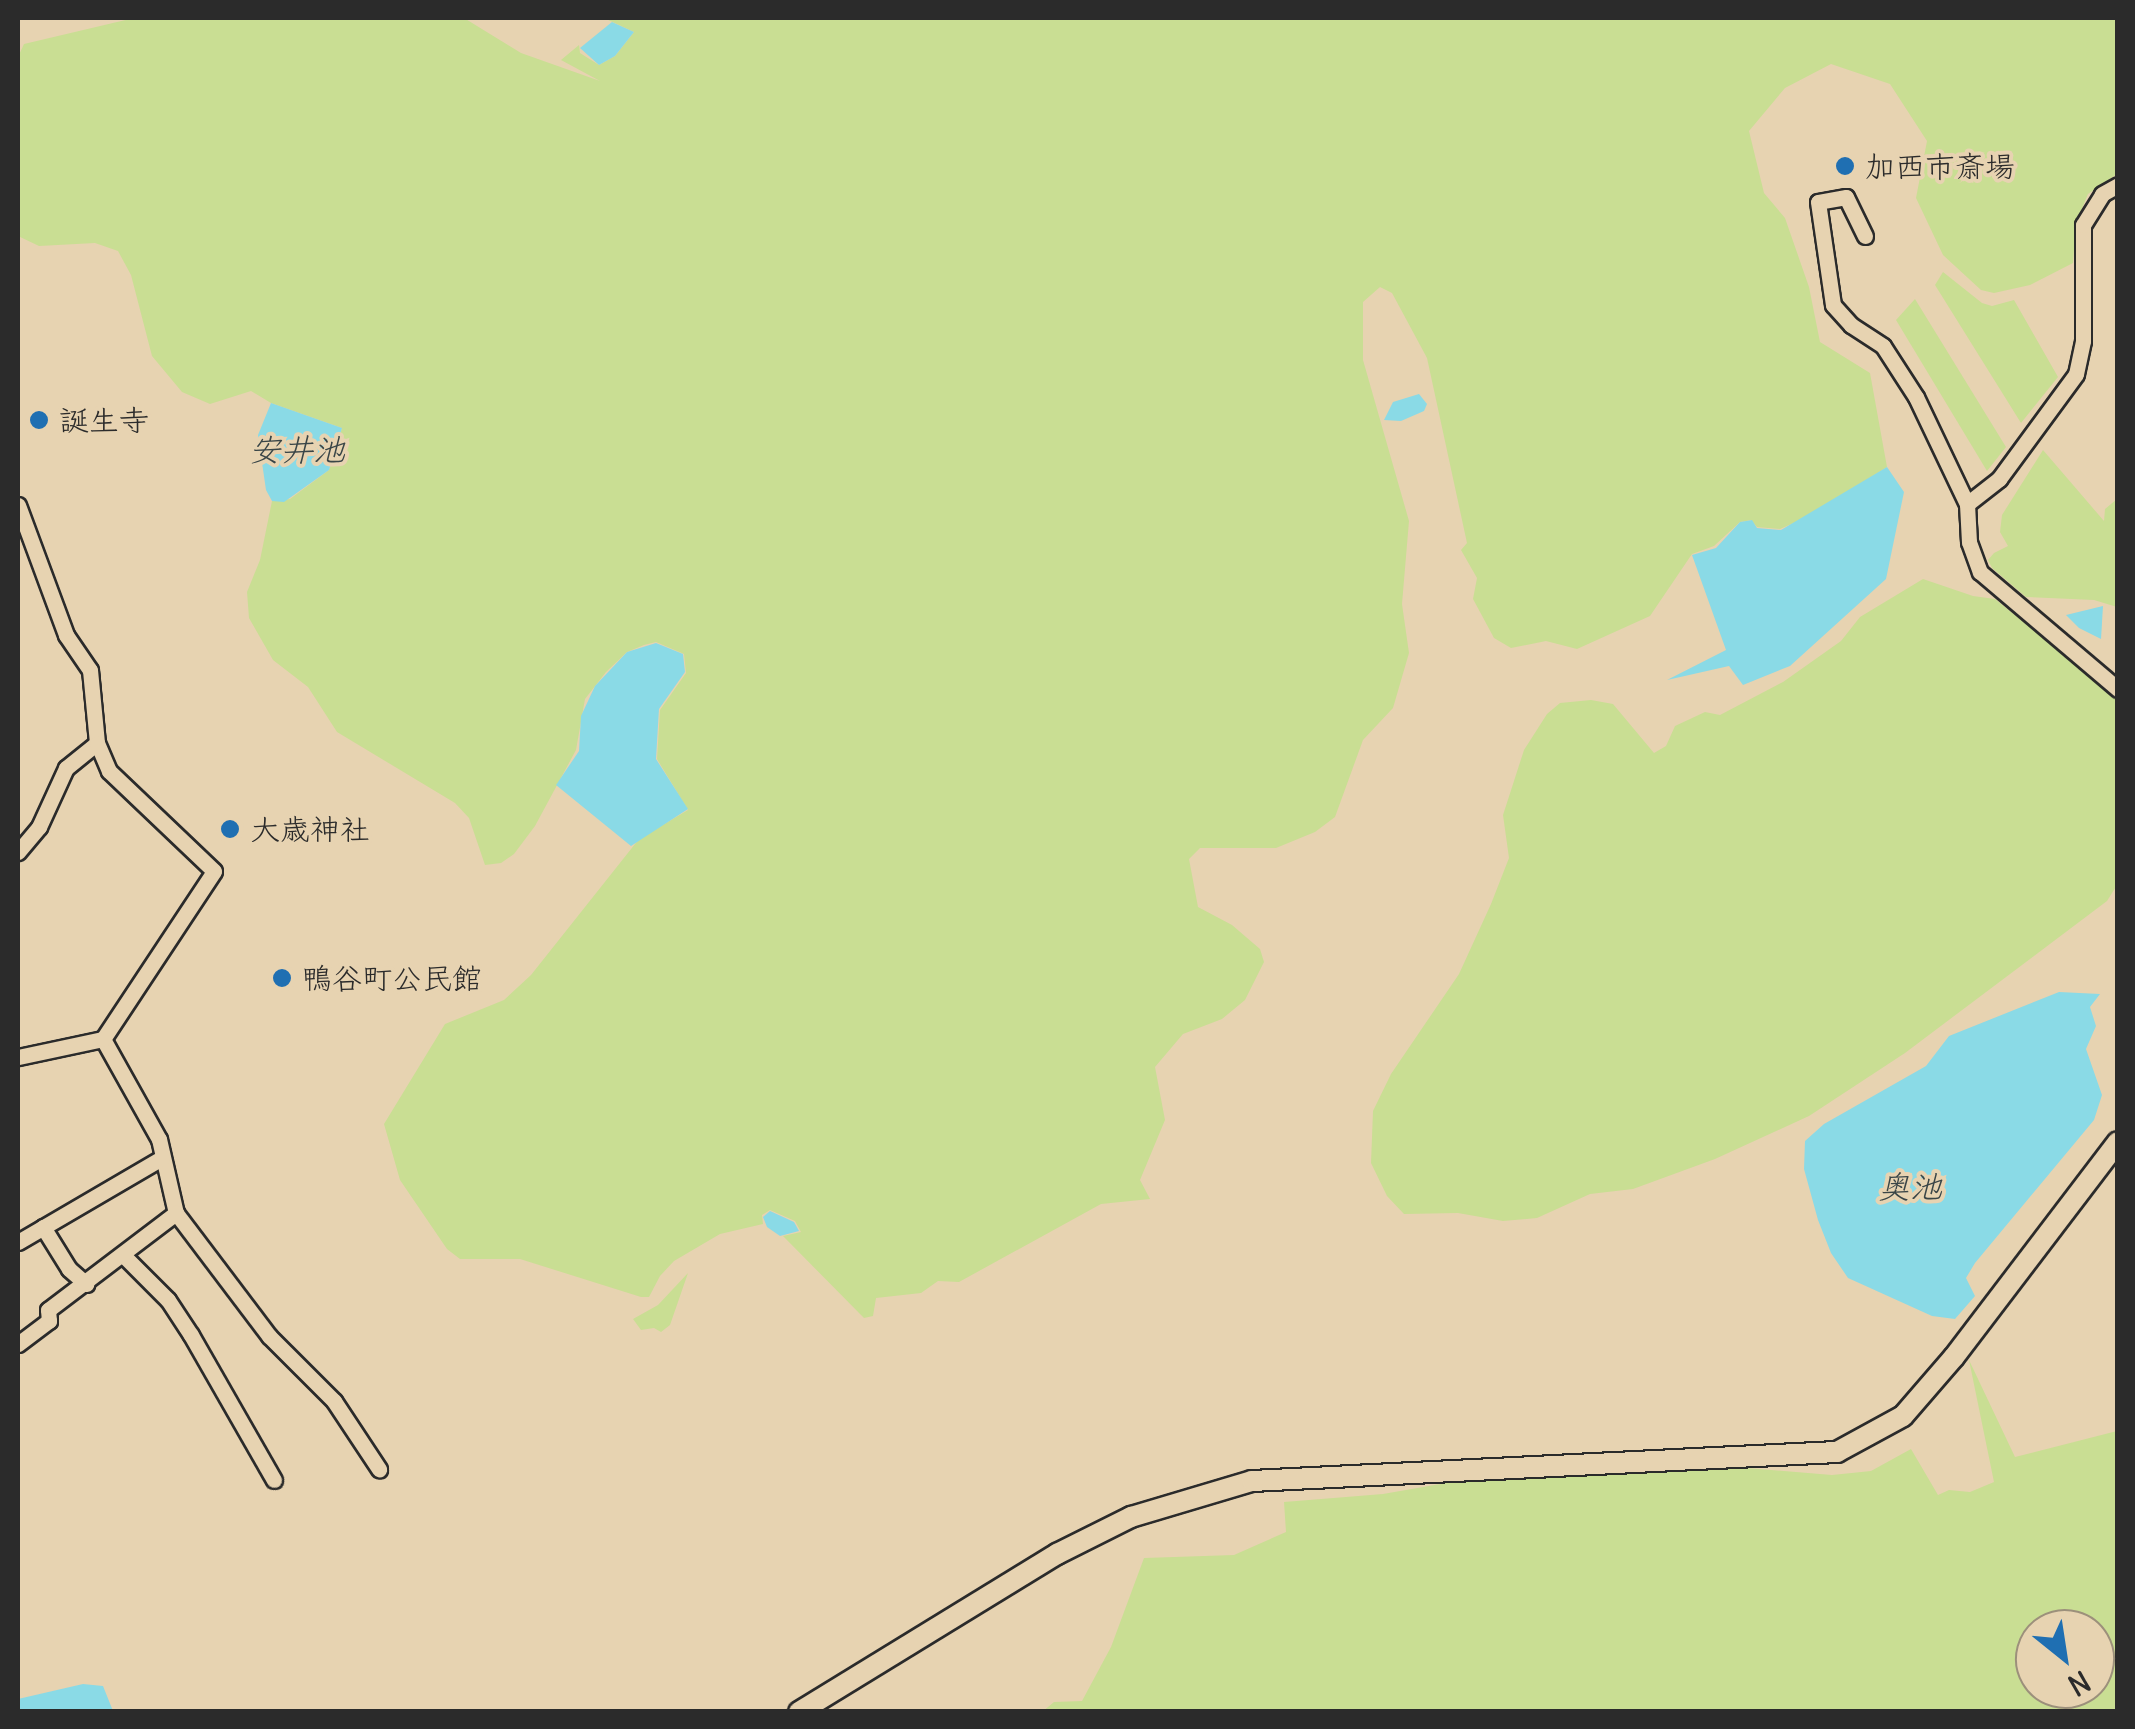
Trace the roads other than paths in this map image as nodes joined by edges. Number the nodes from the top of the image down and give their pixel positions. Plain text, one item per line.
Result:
1 (2118, 184) edge
2 (1865, 236) dead end
3 (1968, 504) junction
4 (18, 505) edge
5 (2118, 689) edge
6 (97, 742) junction
7 (18, 852) edge
8 (103, 1039) junction
9 (18, 1056) edge
10 (2118, 1142) edge
11 (162, 1158) junction
12 (176, 1213) junction
13 (44, 1227) junction
14 (18, 1242) edge
15 (124, 1256) junction
16 (86, 1284) junction
17 (18, 1344) edge
18 (379, 1469) dead end
19 (274, 1480) dead end
20 (798, 1712) edge

1 - 3 street
2 - 3 street
3 - 5 street
4 - 6 street
6 - 7 street
6 - 8 street
8 - 9 street
8 - 11 street
10 - 20 street
11 - 12 street
11 - 13 street
12 - 15 street
12 - 18 street
13 - 14 street
13 - 16 street
15 - 16 street
15 - 19 street
16 - 17 street

